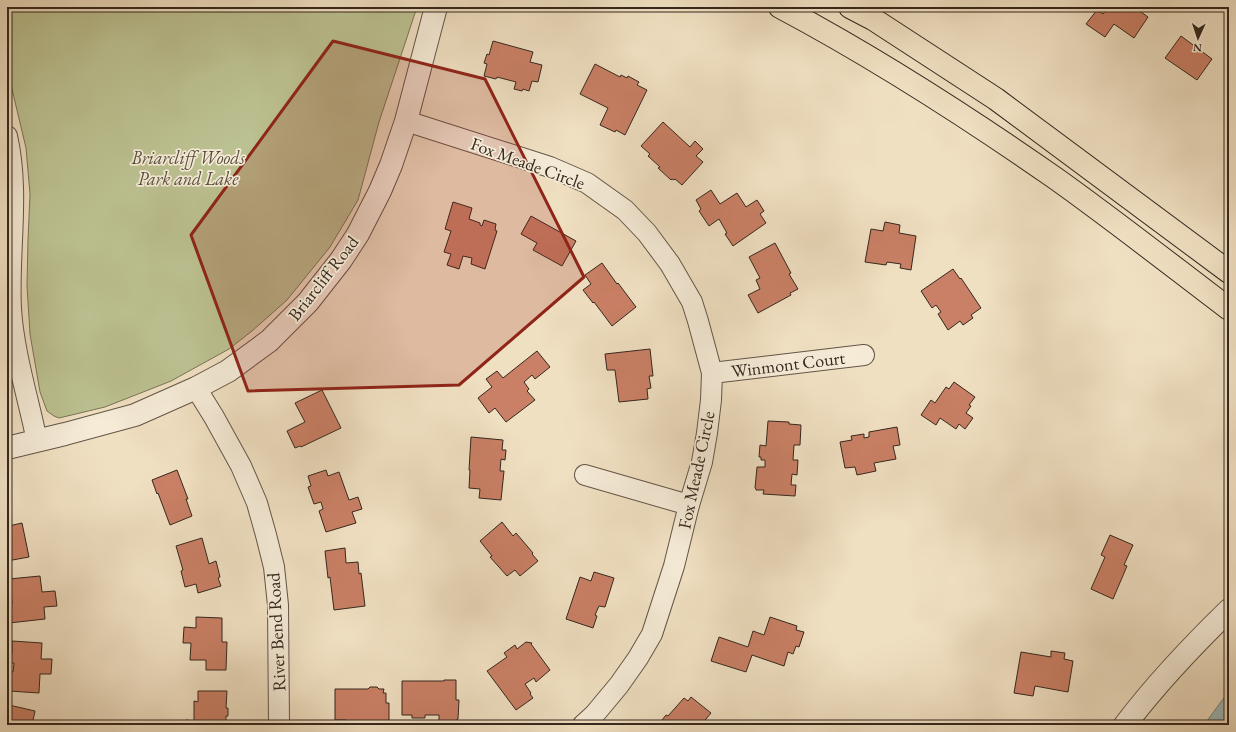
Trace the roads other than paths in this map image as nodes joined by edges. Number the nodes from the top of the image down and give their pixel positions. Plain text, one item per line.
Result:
1 (436, 7) edge
2 (780, 7) edge
3 (850, 7) edge
4 (406, 121) junction
5 (7, 136) edge
6 (1229, 272) edge
7 (1229, 308) edge
8 (864, 355) dead end
9 (712, 373) junction
10 (196, 388) junction
11 (37, 441) junction
12 (7, 448) edge
13 (586, 475) dead end
14 (689, 505) junction
15 (1229, 610) edge
16 (279, 725) edge
17 (583, 725) edge
18 (1125, 725) edge

1 - 4 street, Briarcliff Road
2 - 7 main road
3 - 6 main road
4 - 9 street, Fox Meade Circle
4 - 10 street, Briarcliff Road
5 - 11 street
8 - 9 street, Winmont Court
9 - 14 street, Fox Meade Circle
10 - 11 street, Briarcliff Road
10 - 16 street, River Bend Road
11 - 12 street, Briarcliff Road
13 - 14 street
14 - 17 street, Fox Meade Circle
15 - 18 street

